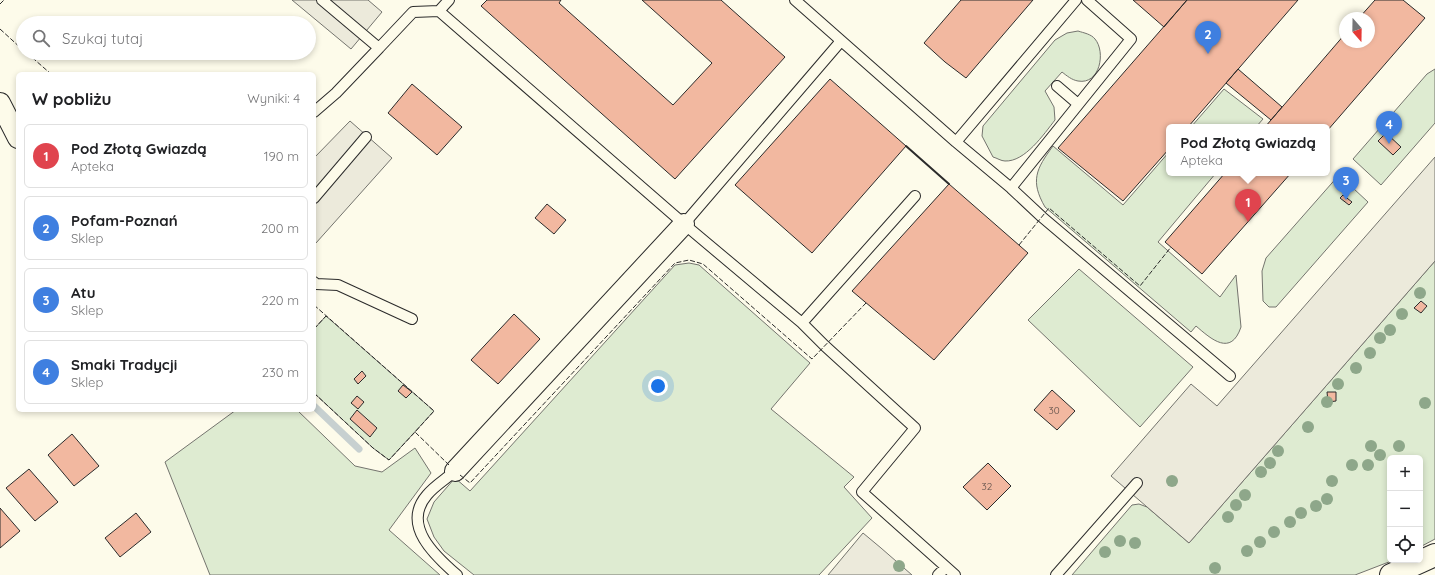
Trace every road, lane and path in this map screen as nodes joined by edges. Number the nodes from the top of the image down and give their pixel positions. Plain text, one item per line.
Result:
1 (322, 0) edge
2 (449, 0) edge
3 (795, 0) edge
4 (1076, 0) edge
5 (1088, 0) edge
6 (439, 11) junction
7 (841, 41) junction
8 (379, 48) junction
9 (1057, 86) dead end
10 (0, 103) edge
11 (1078, 104) junction
12 (316, 110) edge
13 (16, 134) edge
14 (366, 137) dead end
15 (956, 142) junction
16 (1011, 188) junction
17 (316, 196) edge
18 (914, 196) dead end
19 (684, 224) junction
20 (316, 284) edge
21 (412, 319) dead end
22 (802, 323) junction
23 (1230, 376) dead end
24 (455, 471) joint
25 (1137, 482) dead end
26 (1435, 556) edge
27 (946, 567) junction
28 (457, 575) edge
29 (938, 575) edge
30 (955, 575) edge
31 (1056, 575) edge
32 (1391, 575) edge

1 - 8 lane
2 - 6 lane
3 - 7 lane
4 - 15 lane
5 - 11 lane
6 - 8 lane
6 - 19 lane
7 - 15 lane
7 - 19 lane
8 - 12 lane
9 - 11 lane
10 - 13 street
11 - 16 lane
14 - 17 lane
15 - 16 lane
16 - 23 lane
18 - 22 lane
19 - 22 lane
19 - 24 street
20 - 21 lane
22 - 27 lane
24 - 28 lane
25 - 31 lane
26 - 32 street
27 - 29 lane
27 - 30 lane

